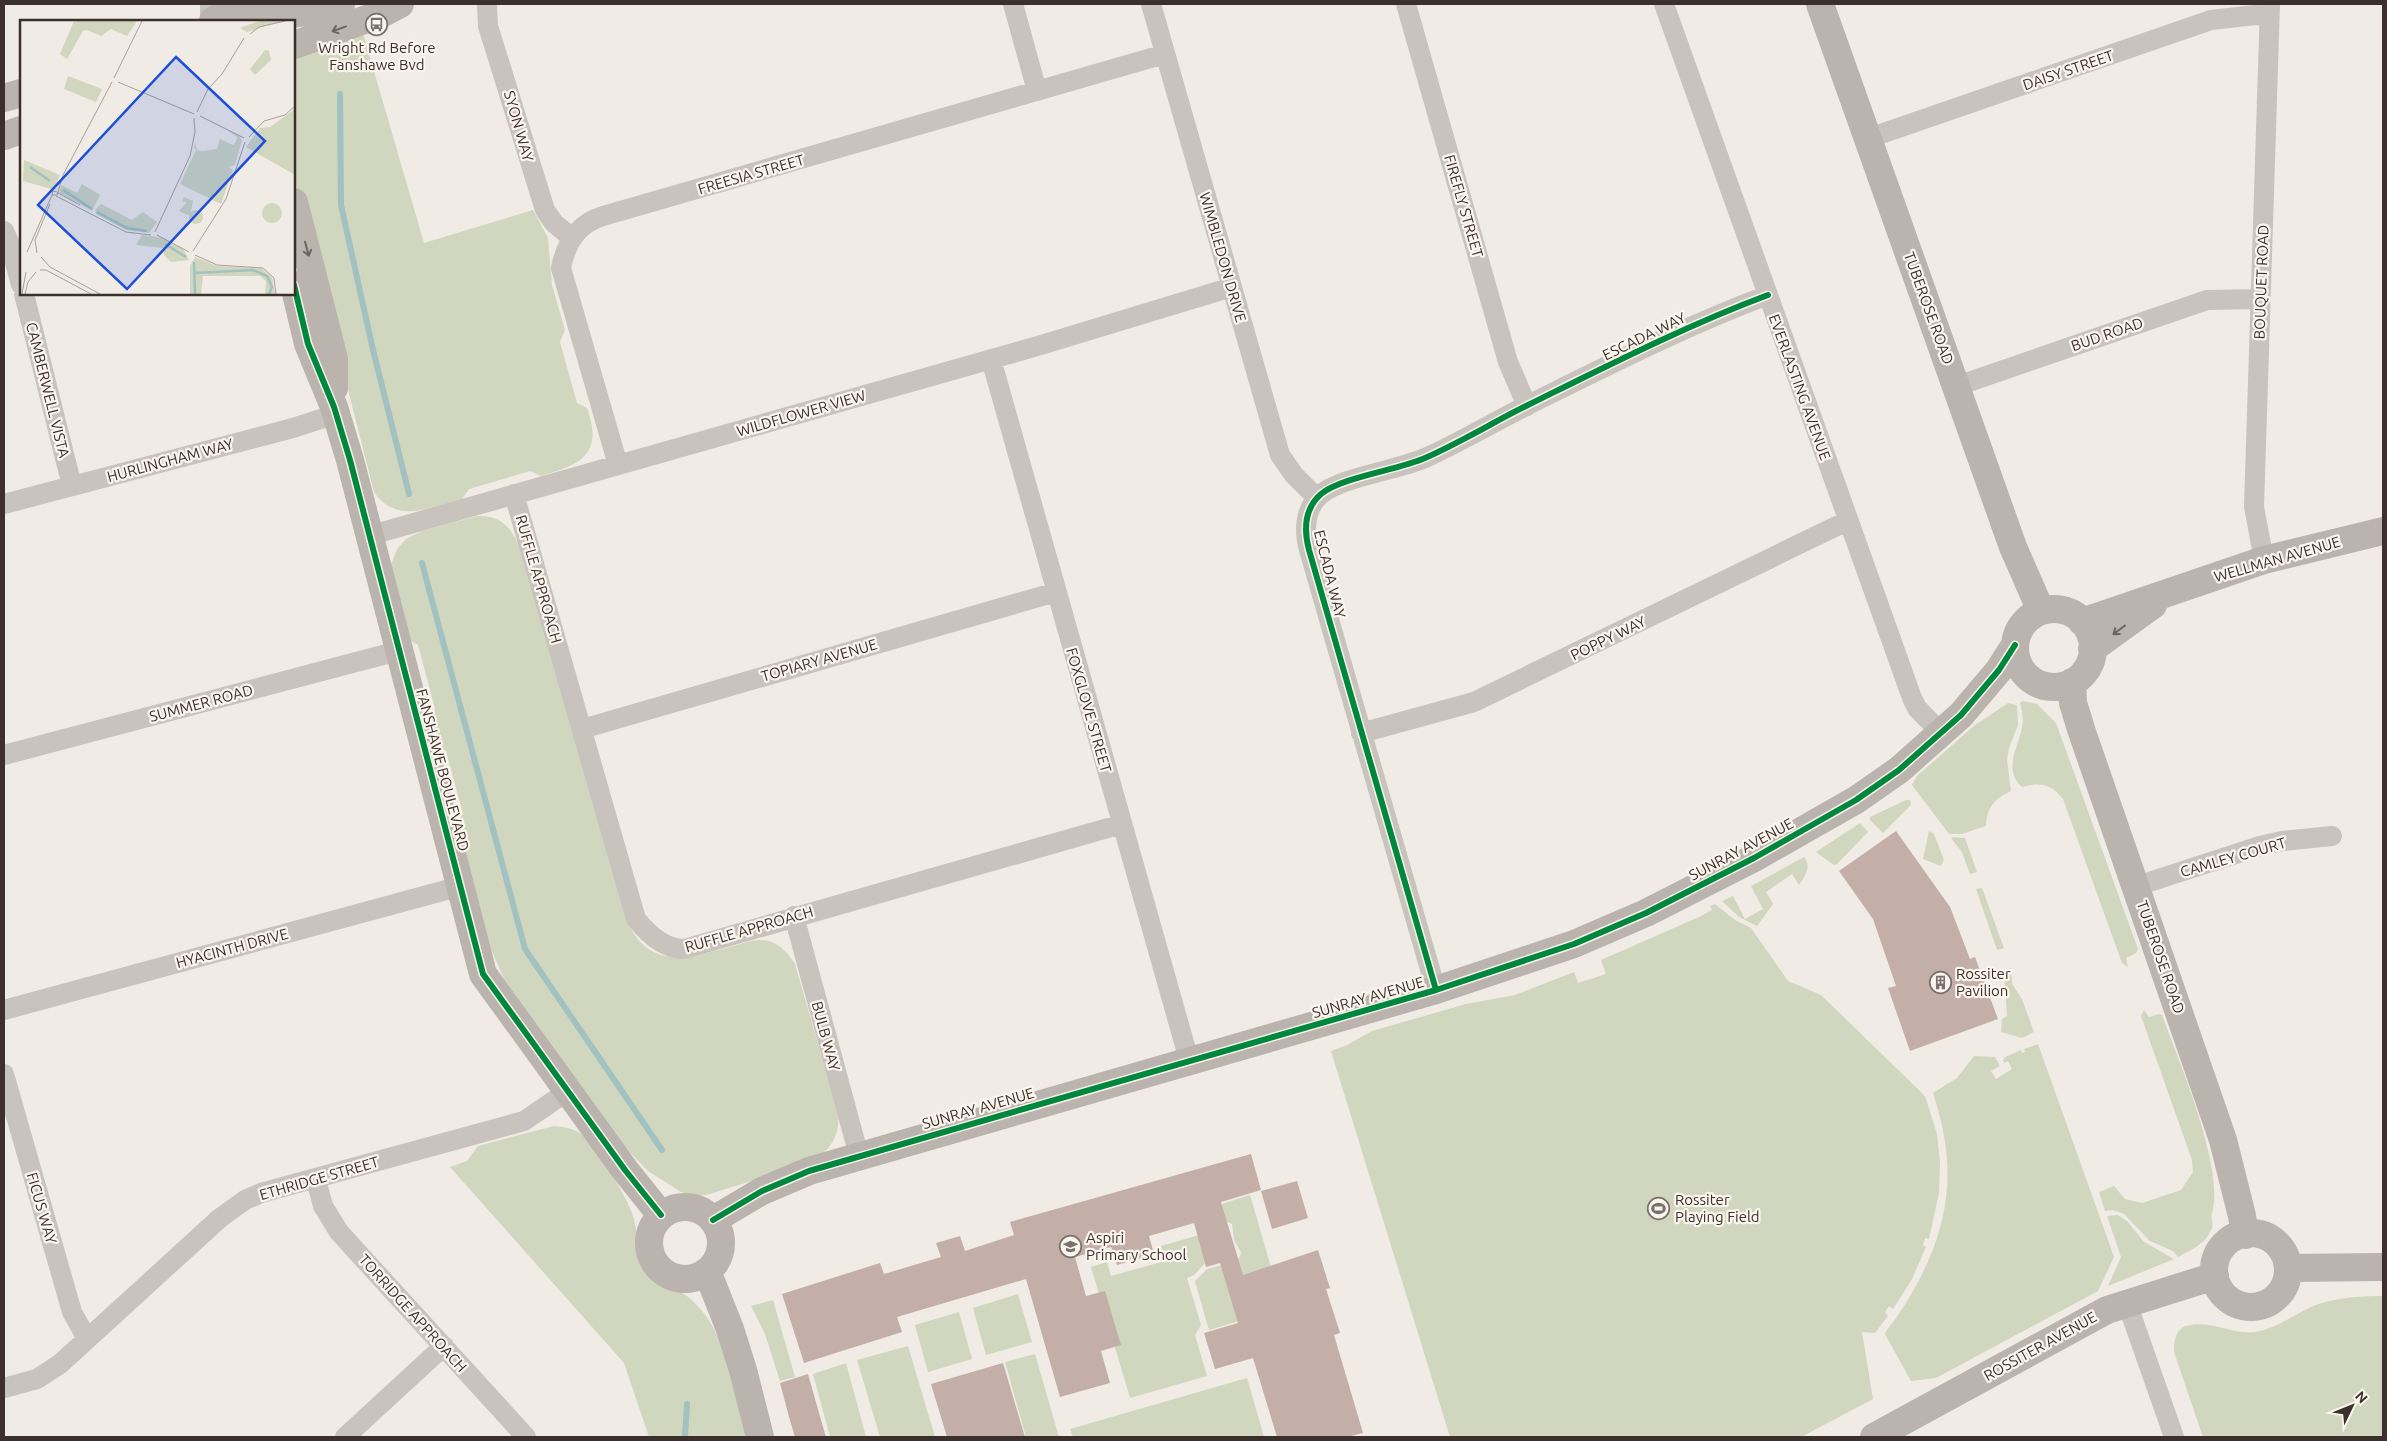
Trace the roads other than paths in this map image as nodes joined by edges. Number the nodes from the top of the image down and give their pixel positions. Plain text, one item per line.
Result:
1 (210, 4) edge
2 (341, 4) edge
3 (400, 4) edge
4 (486, 4) edge
5 (1013, 4) edge
6 (1151, 4) edge
7 (1406, 4) edge
8 (1664, 4) edge
9 (1820, 4) edge
10 (2270, 10) edge
11 (254, 15) edge
12 (212, 20) edge
13 (215, 20) edge
14 (295, 45) edge
15 (1165, 54) junction
16 (1037, 91) junction
17 (20, 93) edge
18 (4, 98) edge
19 (20, 130) edge
20 (4, 136) edge
21 (1869, 138) junction
22 (295, 206) edge
23 (4, 231) edge
24 (572, 238) junction
25 (20, 281) edge
26 (1232, 287) junction
27 (295, 289) edge
28 (24, 295) edge
29 (1768, 295) junction
30 (2260, 300) junction
31 (992, 359) junction
32 (1957, 386) junction
33 (1527, 406) junction
34 (335, 410) junction
35 (618, 465) junction
36 (72, 486) junction
37 (514, 494) junction
38 (1317, 498) junction
39 (4, 504) edge
40 (1847, 521) junction
41 (2383, 531) edge
42 (368, 536) junction
43 (2264, 560) junction
44 (2172, 590) junction
45 (1056, 592) junction
46 (2041, 612) junction
47 (2082, 622) junction
48 (2015, 645) junction
49 (2092, 649) junction
50 (398, 652) junction
51 (2030, 679) junction
52 (2072, 682) junction
53 (1961, 715) junction
54 (582, 729) junction
55 (1361, 733) junction
56 (1941, 733) junction
57 (4, 755) edge
58 (1122, 824) junction
59 (2332, 836) dead end
60 (461, 886) junction
61 (2137, 886) junction
62 (794, 916) junction
63 (1436, 990) junction
64 (4, 1010) edge
65 (1189, 1060) junction
66 (4, 1074) edge
67 (568, 1091) junction
68 (860, 1156) junction
69 (316, 1178) junction
70 (661, 1215) junction
71 (713, 1220) junction
72 (2245, 1235) junction
73 (2383, 1267) edge
74 (2288, 1268) junction
75 (707, 1271) junction
76 (2215, 1276) junction
77 (2126, 1303) junction
78 (88, 1339) junction
79 (444, 1346) junction
80 (4, 1388) edge
81 (345, 1437) edge
82 (526, 1437) edge
83 (760, 1437) edge
84 (1874, 1437) edge
85 (2174, 1437) edge

1 - 12 street
2 - 11 street
3 -> 14 street
4 - 24 street, SYON WAY
5 - 16 street
6 - 15 street, WIMBLEDON DRIVE
7 - 33 street, FIREFLY STREET
8 - 29 street, EVERLASTING AVENUE
9 - 21 street, TUBEROSE ROAD
10 - 21 street, DAISY STREET
10 - 30 street, BOUQUET ROAD
11 - 13 street
15 - 16 street, FREESIA STREET
15 - 26 street, WIMBLEDON DRIVE
16 - 24 street, FREESIA STREET
17 - 18 street
19 - 20 street
21 - 32 street, TUBEROSE ROAD
22 -> 34 street, FANSHAWE BOULEVARD
23 - 25 street
24 - 35 street, FREESIA STREET
26 - 31 street, WILDFLOWER VIEW
26 - 38 street, WIMBLEDON DRIVE
27 - 34 street, FANSHAWE BOULEVARD
28 - 36 street, CAMBERWELL VISTA
29 - 33 street, ESCADA WAY
29 - 40 street, EVERLASTING AVENUE
30 - 32 street, BUD ROAD
30 - 43 street, BOUQUET ROAD
31 - 35 street, WILDFLOWER VIEW
31 - 45 street, FOXGLOVE STREET
32 - 46 street, TUBEROSE ROAD
33 - 38 street, ESCADA WAY
34 - 36 street, HURLINGHAM WAY
34 - 42 street, FANSHAWE BOULEVARD
35 - 37 street, WILDFLOWER VIEW
36 - 39 street, HURLINGHAM WAY
37 - 42 street, WILDFLOWER VIEW
37 - 54 street, RUFFLE APPROACH
38 - 55 street, ESCADA WAY
40 - 55 street, POPPY WAY
40 - 56 street, EVERLASTING AVENUE
41 - 43 street, WELLMAN AVENUE
42 - 50 street, FANSHAWE BOULEVARD
43 - 44 street, WELLMAN AVENUE
44 - 47 street, WELLMAN AVENUE
44 -> 49 street, WELLMAN AVENUE
45 - 54 street, TOPIARY AVENUE
45 - 58 street, FOXGLOVE STREET
46 - 47 street
46 - 48 street
47 - 49 street
48 - 51 street
48 - 53 street, SUNRAY AVENUE
49 - 52 street
50 - 57 street, SUMMER ROAD
50 - 60 street, FANSHAWE BOULEVARD
51 - 52 street
51 - 53 street, SUNRAY AVENUE
52 - 61 street, TUBEROSE ROAD
53 - 56 street, SUNRAY AVENUE
54 - 62 street, RUFFLE APPROACH
55 - 63 street, ESCADA WAY
56 - 63 street, SUNRAY AVENUE
58 - 62 street, RUFFLE APPROACH
58 - 65 street, FOXGLOVE STREET
59 - 61 street, CAMLEY COURT
60 - 64 street, HYACINTH DRIVE
60 - 67 street, FANSHAWE BOULEVARD
61 - 72 street, TUBEROSE ROAD
62 - 68 street, BULB WAY
63 - 65 street, SUNRAY AVENUE
65 - 68 street, SUNRAY AVENUE
66 - 78 street, FICUS WAY
67 - 69 street, ETHRIDGE STREET
67 - 70 street, FANSHAWE BOULEVARD
68 - 71 street, SUNRAY AVENUE
69 - 78 street, ETHRIDGE STREET
69 - 79 street, TORRIDGE APPROACH
70 - 71 street
70 - 75 street
71 - 75 street
72 - 74 street
72 - 76 street
73 - 74 street
74 - 76 street
75 - 83 street
76 - 77 street, ROSSITER AVENUE
77 - 84 street, ROSSITER AVENUE
77 - 85 street
78 - 80 street, ETHRIDGE STREET
79 - 81 street
79 - 82 street, TORRIDGE APPROACH

